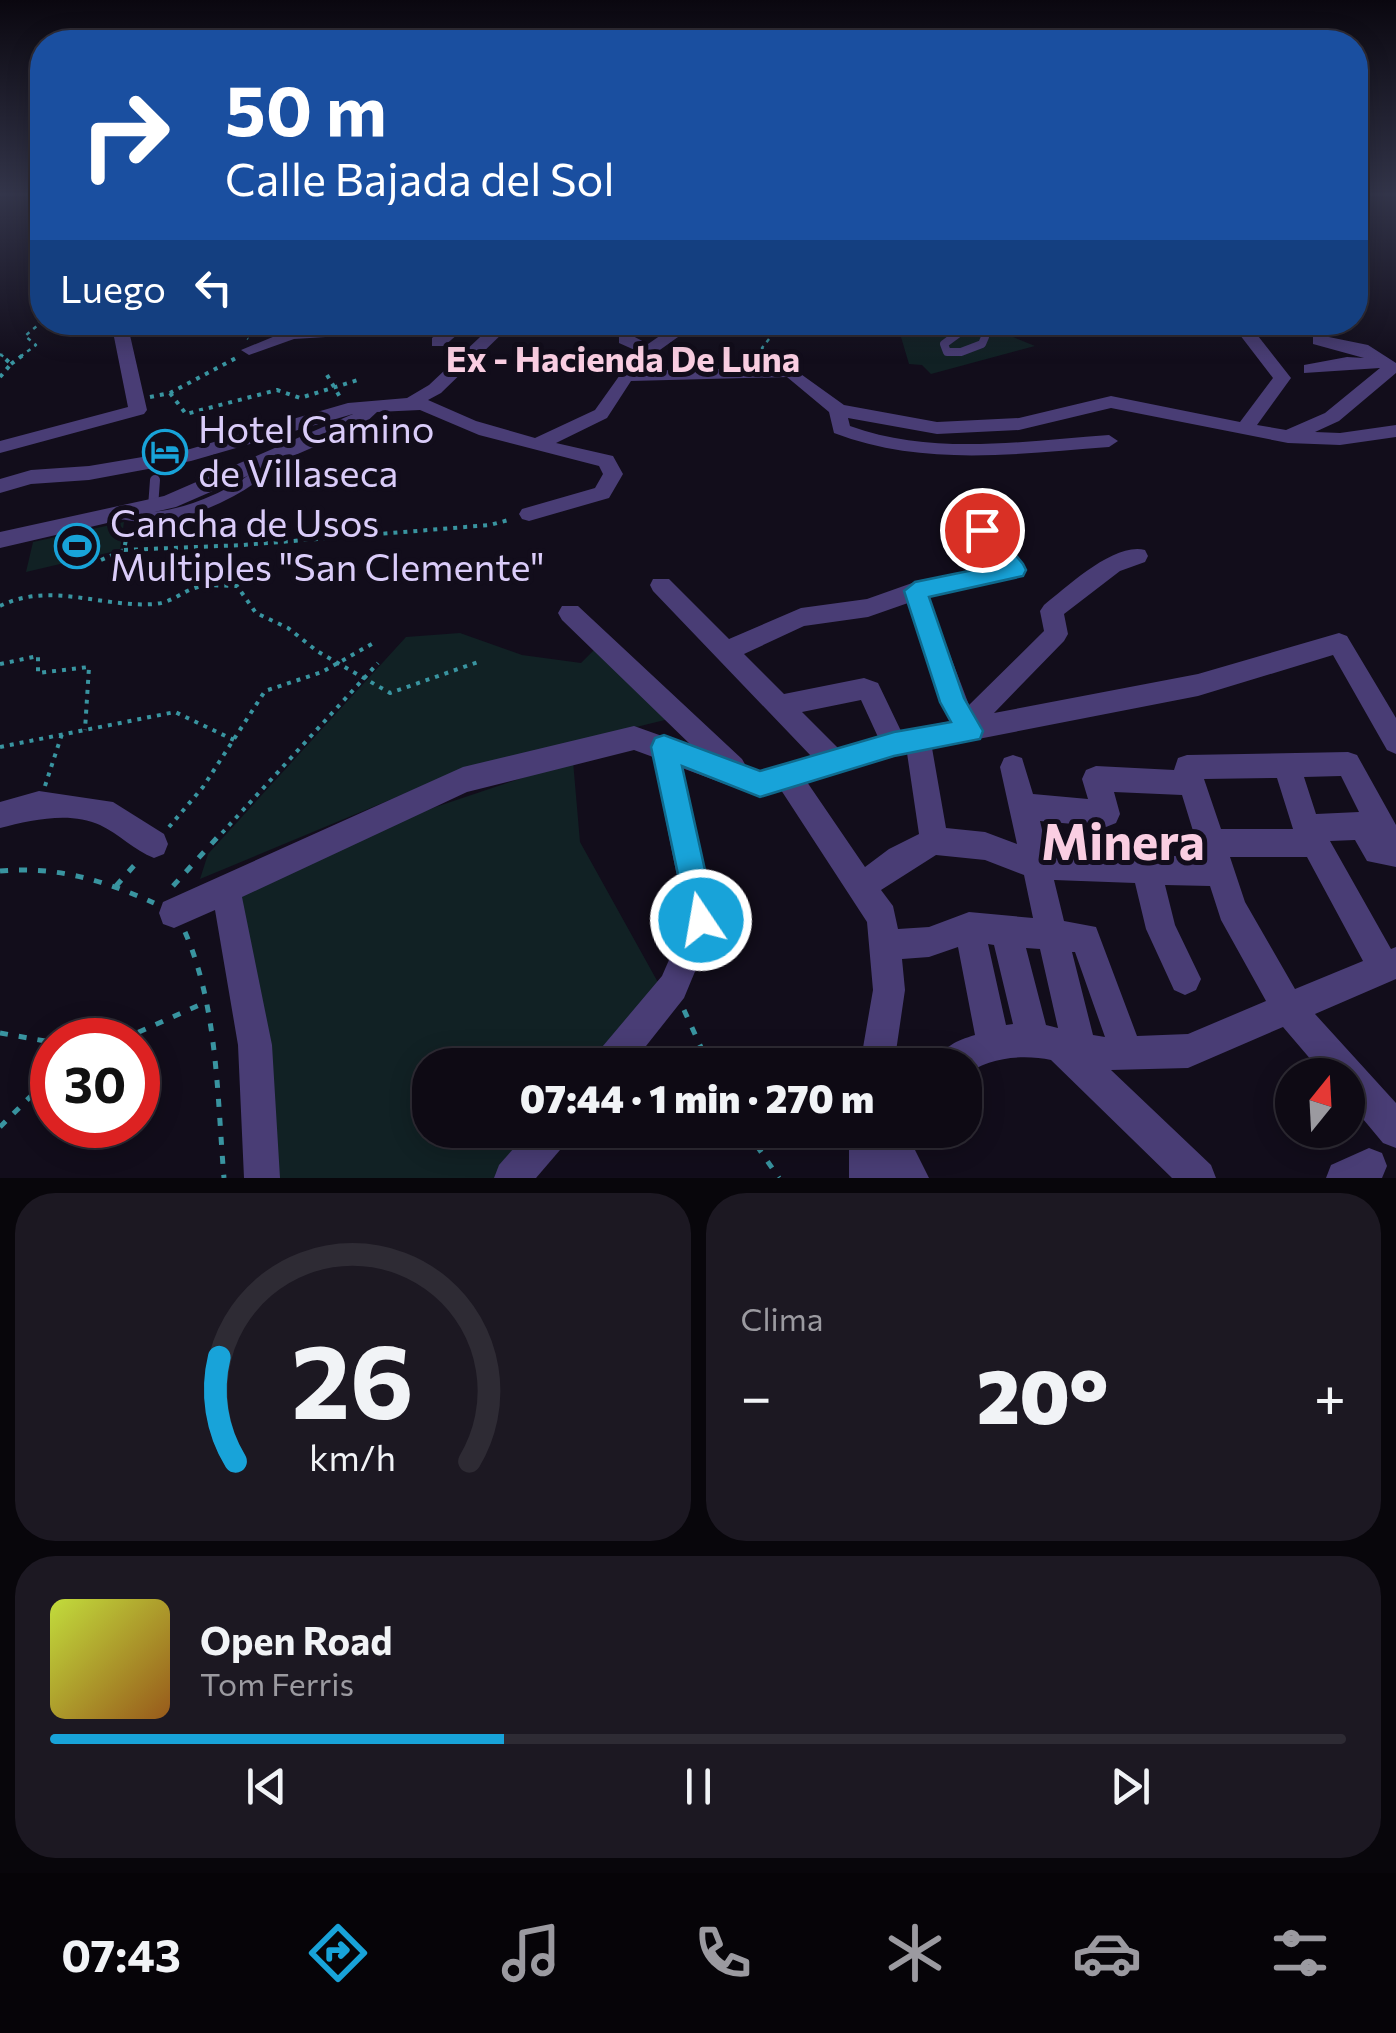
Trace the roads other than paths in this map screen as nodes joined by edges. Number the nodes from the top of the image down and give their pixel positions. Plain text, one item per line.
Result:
1 (122, 335) edge
2 (289, 335) edge
3 (447, 335) edge
4 (492, 335) edge
5 (671, 335) edge
6 (956, 335) edge
7 (1248, 335) edge
8 (985, 338) dead end
9 (625, 339) dead end
10 (1318, 340) dead end
11 (438, 342) dead end
12 (244, 349) road end
13 (648, 350) junction
14 (1390, 366) edge
15 (1310, 369) dead end
16 (628, 376) junction
17 (411, 403) junction
18 (358, 410) junction
19 (838, 410) junction
20 (1244, 428) junction
21 (1396, 430) edge
22 (1288, 437) junction
23 (1108, 441) dead end
24 (536, 444) junction
25 (7, 445) edge
26 (0, 465) edge
27 (155, 480) dead end
28 (0, 486) edge
29 (137, 513) junction
30 (529, 514) road end
31 (982, 530) dead end
32 (0, 540) edge
33 (1137, 556) dead end
34 (662, 585) dead end
35 (915, 591) junction
36 (570, 613) dead end
37 (726, 652) junction
38 (779, 706) junction
39 (1386, 706) edge
40 (968, 728) junction
41 (906, 742) junction
42 (1396, 742) edge
43 (664, 747) junction
44 (834, 762) junction
45 (1286, 765) junction
46 (1012, 767) dead end
47 (1190, 775) junction
48 (787, 776) junction
49 (743, 777) junction
50 (1020, 806) junction
51 (0, 815) edge
52 (1311, 836) junction
53 (934, 841) junction
54 (1211, 843) junction
55 (154, 844) road end
56 (1396, 853) edge
57 (1035, 865) junction
58 (1146, 870) junction
59 (1220, 872) junction
60 (861, 884) junction
61 (226, 889) junction
62 (165, 909) road end
63 (969, 927) junction
64 (1006, 929) junction
65 (1051, 934) junction
66 (885, 945) junction
67 (1390, 965) edge
68 (1185, 979) dead end
69 (1287, 1006) junction
70 (1056, 1043) junction
71 (994, 1046) junction
72 (623, 1048) edge
73 (880, 1048) edge
74 (982, 1050) edge
75 (1128, 1053) junction
76 (1332, 1058) edge
77 (1365, 1095) edge
78 (1396, 1130) edge
79 (538, 1148) edge
80 (892, 1153) edge
81 (262, 1178) edge
82 (512, 1178) edge
83 (866, 1178) edge
84 (1198, 1178) edge

1 - 25 street
2 - 12 street
3 - 11 street
4 - 17 street
5 - 13 street
6 - 8 lane
7 - 20 street
9 - 13 street
10 - 14 street
13 - 16 street
14 - 15 street
14 - 22 street
16 - 19 street
16 - 24 street
17 - 18 street
17 - 24 street
18 - 28 street
18 - 29 street
19 - 20 street
19 - 23 street
20 - 22 street
21 - 22 street
24 - 30 street
25 - 26 street
27 - 29 lane
29 - 32 street
31 - 35 street
33 - 40 street
34 - 37 street
35 - 37 street
35 - 40 street
36 - 49 street
37 - 38 street
38 - 41 street
38 - 44 street
39 - 40 street
39 - 42 street
40 - 41 street
41 - 44 street
41 - 53 street
43 - 49 street
43 - 61 street
43 - 72 street
44 - 48 street
45 - 47 street
45 - 52 street
45 - 56 street
46 - 50 street
47 - 50 street
47 - 54 street
48 - 49 street
48 - 60 street
50 - 57 street
51 - 55 street
52 - 54 street
52 - 56 street
52 - 67 street
53 - 57 street
53 - 60 street
54 - 59 street
57 - 58 street
57 - 65 street
58 - 59 street
58 - 68 street
59 - 69 street
60 - 66 street
61 - 62 street
61 - 81 street
63 - 64 street
63 - 66 street
63 - 71 street
64 - 65 street
64 - 70 street
65 - 70 street
65 - 75 street
66 - 73 street
67 - 69 street
69 - 75 street
69 - 76 street
70 - 71 street
70 - 75 street
70 - 84 street
71 - 74 street
77 - 78 street
79 - 82 street
80 - 83 street

